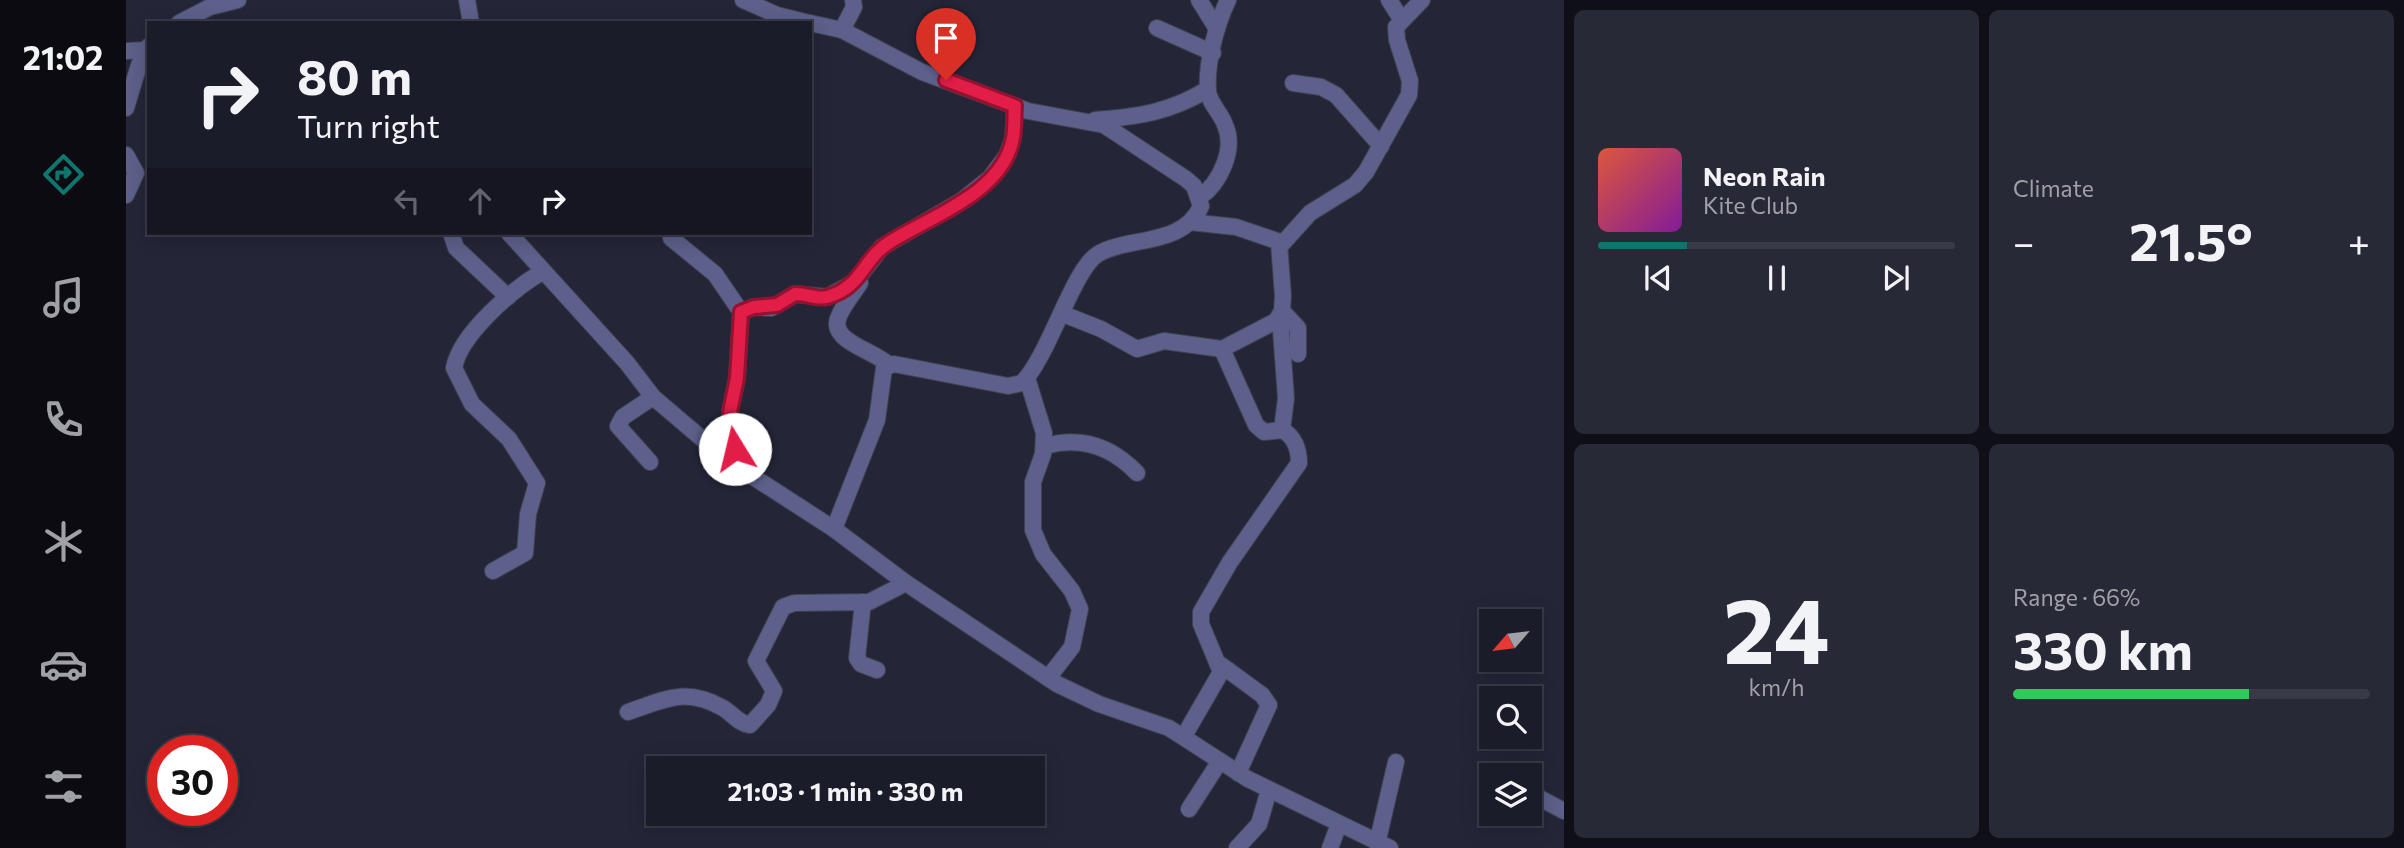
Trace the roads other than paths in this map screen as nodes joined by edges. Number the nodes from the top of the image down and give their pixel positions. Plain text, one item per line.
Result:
1 (238, 0) edge
2 (467, 0) edge
3 (743, 0) edge
4 (853, 0) edge
5 (1199, 0) edge
6 (1228, 0) edge
7 (1389, 0) edge
8 (1422, 0) edge
9 (1401, 19) junction
10 (183, 21) edge
11 (471, 21) edge
12 (802, 21) edge
13 (812, 23) edge
14 (1157, 28) dead end
15 (1217, 29) junction
16 (842, 30) junction
17 (147, 48) edge
18 (126, 51) edge
19 (1213, 53) junction
20 (1293, 83) dead end
21 (1208, 89) junction
22 (1015, 106) junction
23 (126, 108) edge
24 (1089, 120) junction
25 (1381, 146) junction
26 (126, 155) edge
27 (126, 195) edge
28 (1200, 197) junction
29 (1189, 222) junction
30 (452, 235) edge
31 (511, 235) edge
32 (671, 238) dead end
33 (1279, 243) junction
34 (541, 272) junction
35 (860, 277) junction
36 (508, 297) junction
37 (741, 312) junction
38 (1063, 314) junction
39 (1281, 314) junction
40 (1222, 349) junction
41 (1298, 354) dead end
42 (888, 365) junction
43 (1027, 378) junction
44 (653, 397) junction
45 (1282, 430) junction
46 (1045, 446) junction
47 (650, 462) dead end
48 (739, 468) junction
49 (1137, 473) dead end
50 (834, 529) junction
51 (493, 571) dead end
52 (906, 583) junction
53 (863, 602) junction
54 (1221, 665) junction
55 (877, 670) dead end
56 (1048, 678) junction
57 (628, 712) dead end
58 (1184, 736) junction
59 (1220, 761) junction
60 (1396, 762) dead end
61 (1238, 773) junction
62 (1269, 790) junction
63 (1542, 799) edge
64 (1189, 809) dead end
65 (1564, 811) edge
66 (1339, 824) junction
67 (1383, 846) edge
68 (1237, 848) edge
69 (1330, 848) edge

1 - 10 street
2 - 11 street
3 - 12 street
4 - 16 street
5 - 15 street
6 - 15 street
7 - 9 street
8 - 9 street
9 - 25 street
13 - 16 street
14 - 19 street
15 - 19 street
16 - 22 street
17 - 18 street
17 - 23 street
19 - 21 street
20 - 25 street
21 - 24 street
21 - 28 street
22 - 24 street
22 - 35 street
24 - 28 street
25 - 33 street
26 - 27 street
28 - 29 street
29 - 33 street
29 - 38 street
30 - 36 street
31 - 34 street
32 - 37 street
33 - 39 street
34 - 36 street
34 - 44 street
35 - 37 street
35 - 42 street
36 - 51 street
37 - 48 street
38 - 40 street
38 - 43 street
39 - 40 street
39 - 41 street
39 - 45 street
40 - 45 street
42 - 43 street
42 - 50 street
43 - 46 street
44 - 47 street
44 - 48 street
45 - 54 street
46 - 49 street
46 - 56 street
48 - 50 street
50 - 52 street
52 - 53 street
52 - 56 street
53 - 55 street
53 - 57 street
54 - 58 street
54 - 61 street
56 - 58 street
58 - 59 street
59 - 61 street
59 - 64 street
60 - 67 street
61 - 62 street
62 - 66 street
62 - 68 street
63 - 65 street
66 - 67 street
66 - 69 street

